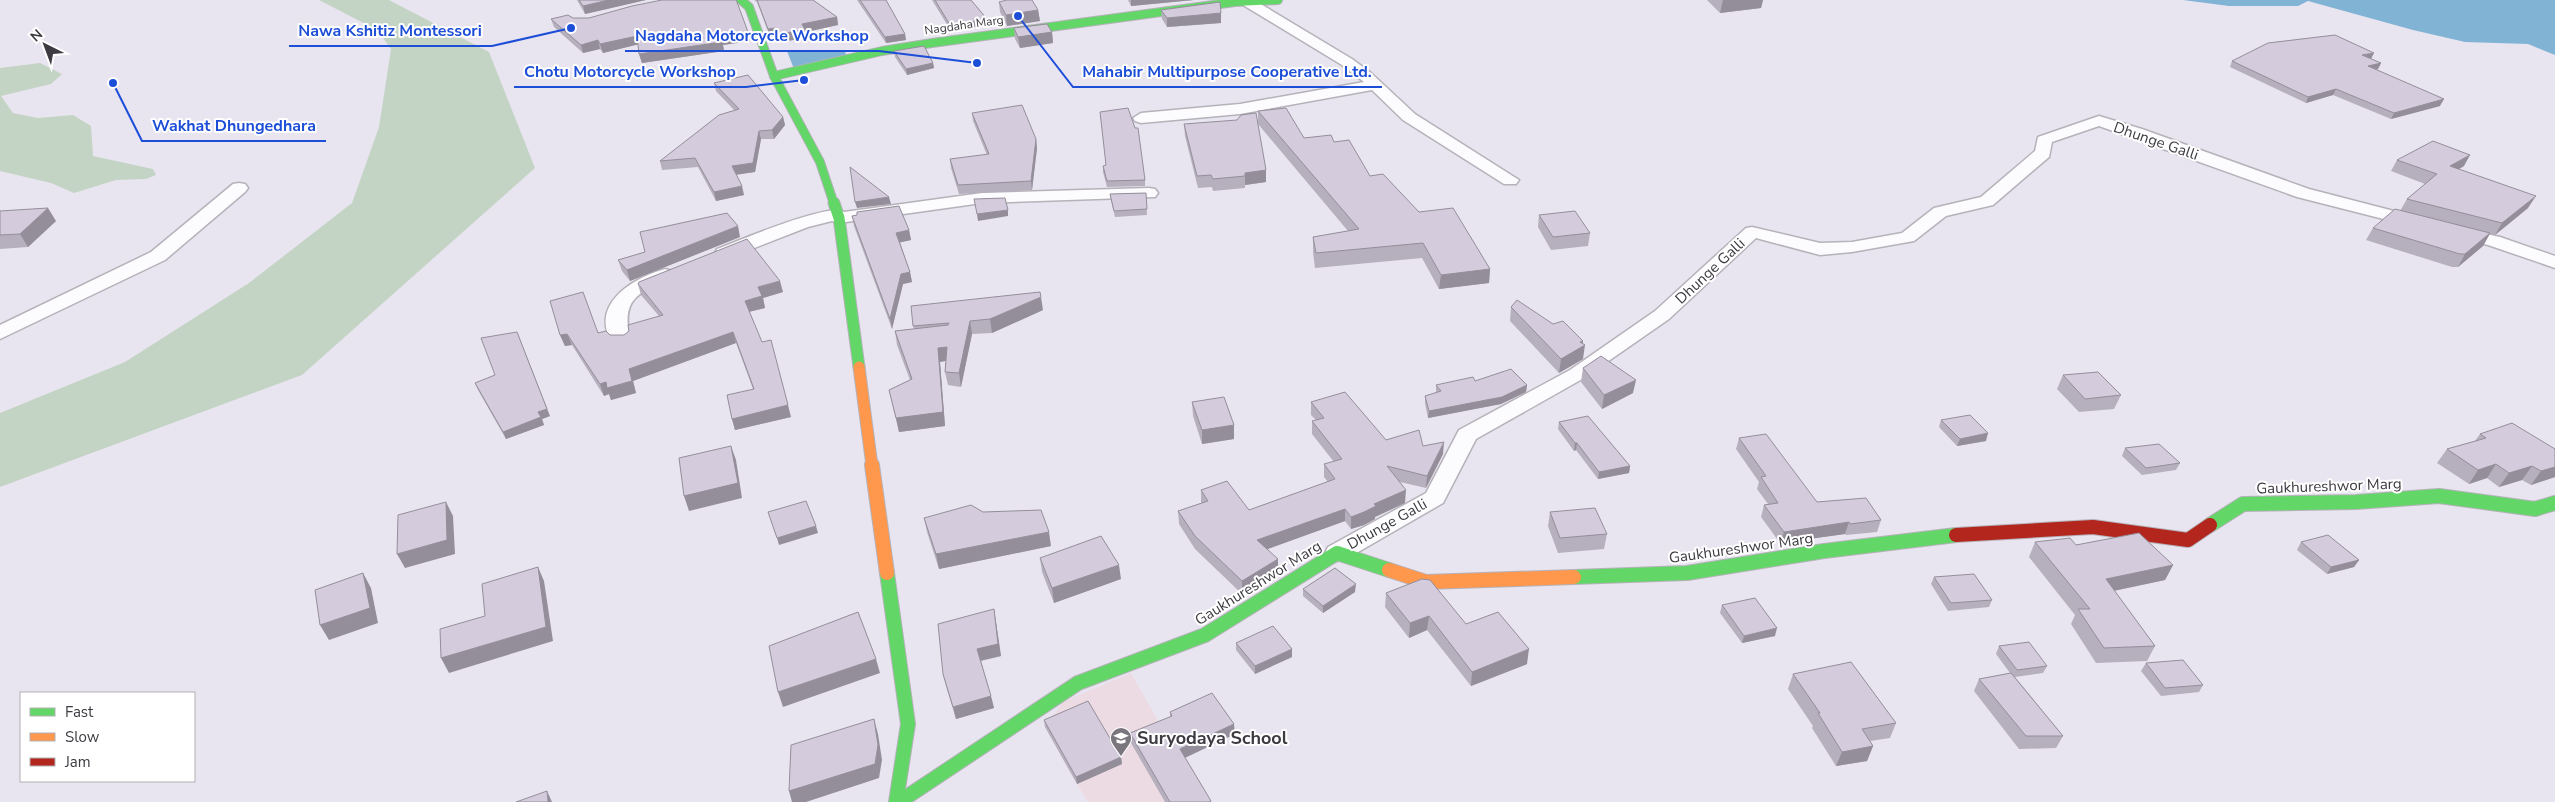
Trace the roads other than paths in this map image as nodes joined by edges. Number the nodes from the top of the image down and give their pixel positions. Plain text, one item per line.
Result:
1 (741, 0) edge
2 (1278, 0) edge
3 (1248, 2) junction
4 (774, 76) junction
5 (1373, 85) junction
6 (1141, 118) dead end
7 (1510, 180) dead end
8 (239, 188) dead end
9 (1149, 193) dead end
10 (838, 216) junction
11 (703, 260) edge
12 (2555, 262) edge
13 (685, 267) edge
14 (0, 333) edge
15 (620, 341) edge
16 (2555, 503) edge
17 (1337, 553) junction
18 (898, 802) edge

1 - 4 street
2 - 3 street, Nagdaha Marg
3 - 4 street, Nagdaha Marg
3 - 5 street
4 - 10 street
5 - 6 street
5 - 7 street
8 - 14 street
9 - 10 street
10 - 11 street
10 - 18 street
12 - 17 street, Dhunge Galli
13 - 15 street
16 - 17 street, Gaukhureshwor Marg
17 - 18 street, Gaukhureshwor Marg

